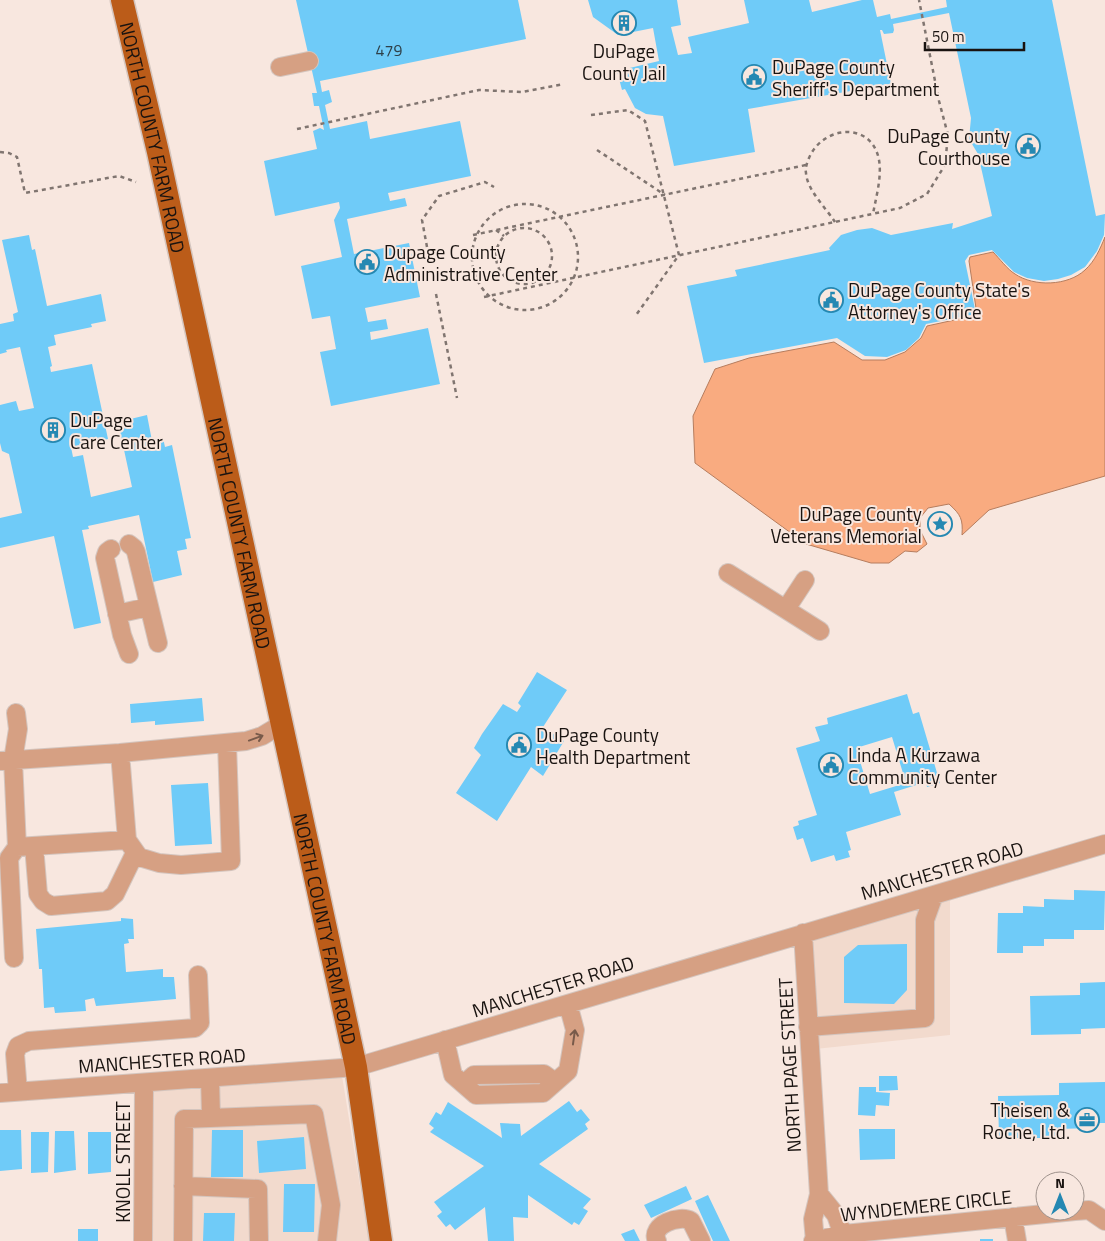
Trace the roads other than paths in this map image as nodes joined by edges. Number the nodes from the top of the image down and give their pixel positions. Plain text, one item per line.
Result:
1 (122, 0) edge
2 (309, 61) dead end
3 (280, 67) dead end
4 (128, 544) dead end
5 (111, 549) dead end
6 (728, 573) dead end
7 (805, 580) dead end
8 (148, 607) junction
9 (786, 609) junction
10 (117, 614) junction
11 (820, 631) dead end
12 (158, 643) dead end
13 (129, 654) dead end
14 (16, 713) dead end
15 (282, 724) junction
16 (227, 743) junction
17 (120, 753) junction
18 (6, 760) edge
19 (1105, 844) edge
20 (131, 846) junction
21 (25, 847) junction
22 (934, 895) junction
23 (906, 903) junction
24 (925, 920) junction
25 (803, 933) junction
26 (14, 958) dead end
27 (198, 975) dead end
28 (568, 1004) junction
29 (808, 1027) junction
30 (445, 1040) junction
31 (356, 1067) junction
32 (210, 1078) junction
33 (144, 1083) junction
34 (18, 1092) junction
35 (0, 1093) edge
36 (211, 1118) junction
37 (184, 1186) junction
38 (818, 1194) junction
39 (1085, 1210) edge
40 (1035, 1215) edge
41 (1013, 1217) junction
42 (1105, 1221) edge
43 (845, 1237) edge
44 (143, 1241) edge
45 (183, 1241) edge
46 (259, 1241) edge
47 (327, 1241) edge
48 (381, 1241) edge
49 (657, 1241) edge
50 (701, 1241) edge
51 (814, 1241) edge
52 (1017, 1241) edge

1 - 15 main road, NORTH COUNTY FARM ROAD
2 - 3 street
4 - 8 street
5 - 10 street
6 - 9 street
7 - 9 street
8 - 10 street
8 - 12 street
9 - 11 street
10 - 13 street
14 - 18 street
16 -> 15 street
15 - 31 main road, NORTH COUNTY FARM ROAD
16 - 17 street
16 - 20 street
17 - 18 street
17 - 20 street
18 - 21 street
19 - 22 street, MANCHESTER ROAD
20 - 21 street
20 - 21 street
21 - 26 street
22 - 23 street, MANCHESTER ROAD
22 - 24 street
23 - 24 street
23 - 25 street, MANCHESTER ROAD
24 - 29 street
25 - 28 street, MANCHESTER ROAD
25 - 29 street, NORTH PAGE STREET
27 - 34 street
28 - 30 street, MANCHESTER ROAD
30 -> 28 street
29 - 38 street, NORTH PAGE STREET
30 - 31 street, MANCHESTER ROAD
31 - 32 street, MANCHESTER ROAD
31 - 48 main road, NORTH COUNTY FARM ROAD
32 - 33 street, MANCHESTER ROAD
32 - 36 street
33 - 34 street, MANCHESTER ROAD
33 - 44 street, KNOLL STREET
34 - 35 street, MANCHESTER ROAD
36 - 37 street
36 - 47 street
37 - 45 street
37 - 46 street
38 - 43 street
38 - 51 street, NORTH PAGE STREET
39 - 42 street, WYNDEMERE CIRCLE
40 - 41 street, WYNDEMERE CIRCLE
41 - 43 street, WYNDEMERE CIRCLE
41 - 52 street
43 - 51 street, WYNDEMERE CIRCLE
49 - 50 street

